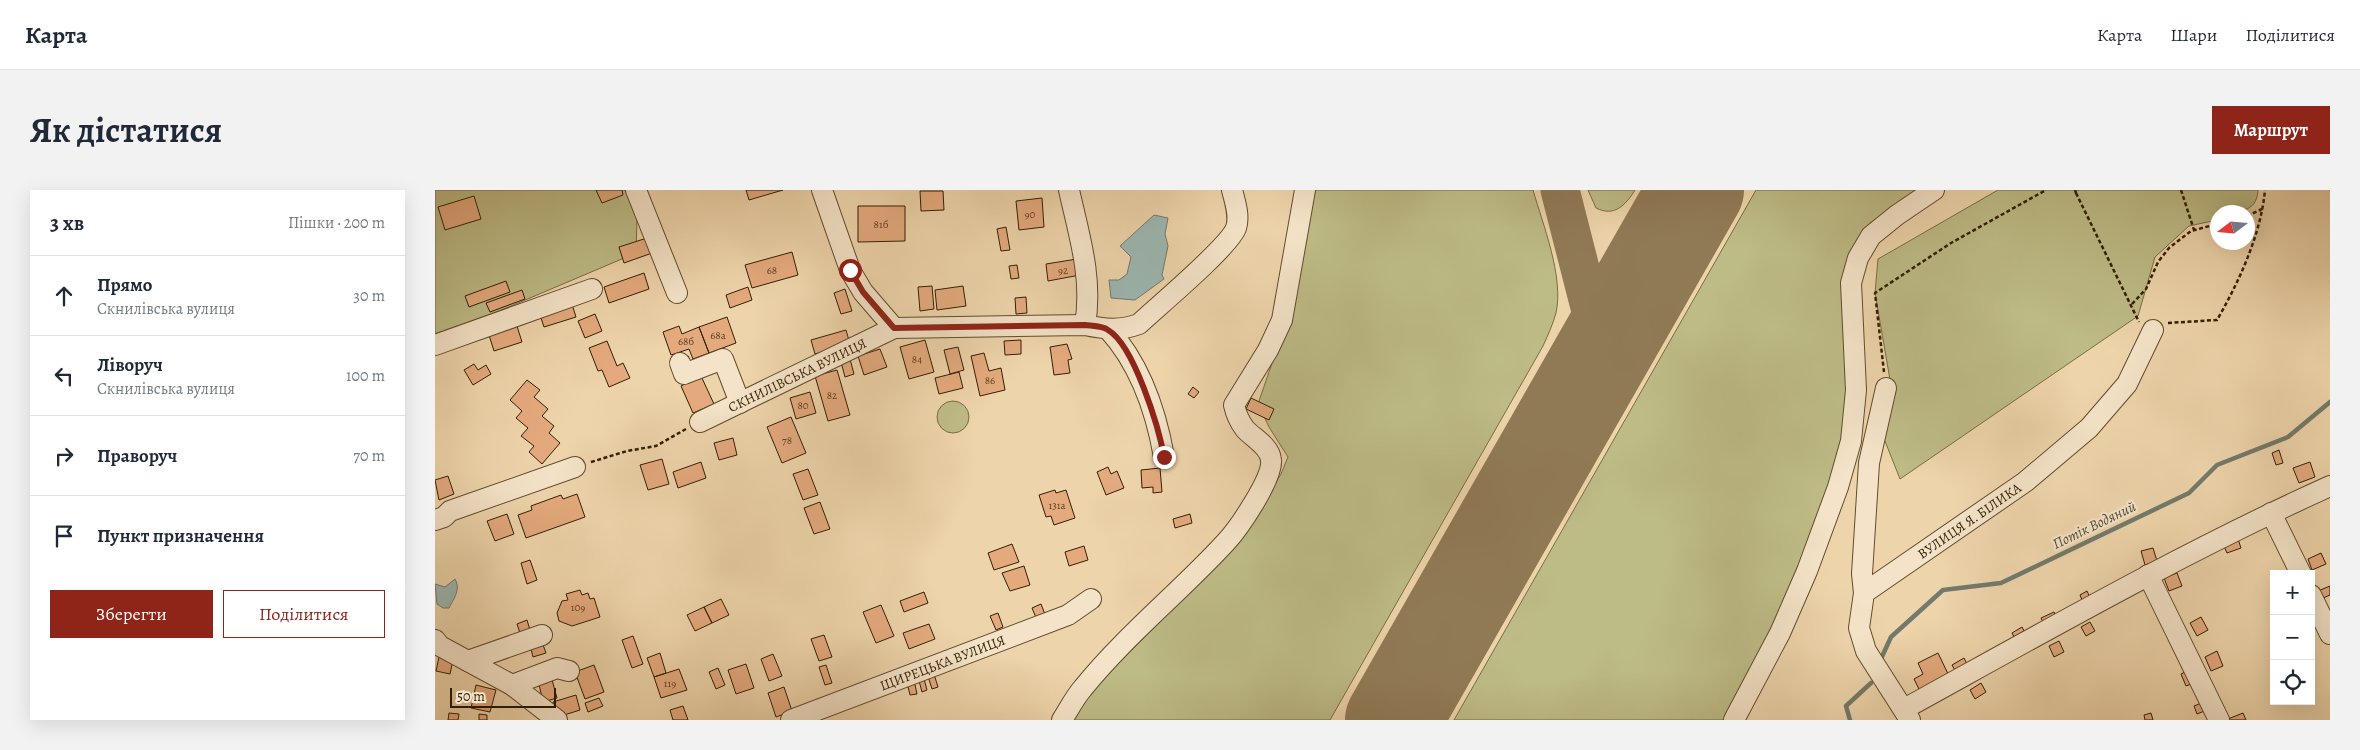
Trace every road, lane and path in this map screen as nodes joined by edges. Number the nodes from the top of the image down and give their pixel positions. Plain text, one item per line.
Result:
1 (636, 190) edge
2 (822, 190) edge
3 (1069, 190) edge
4 (1232, 190) edge
5 (1305, 190) edge
6 (1934, 190) edge
7 (2047, 190) edge
8 (2181, 190) edge
9 (2265, 190) edge
10 (2076, 191) edge
11 (2263, 208) junction
12 (2255, 212) edge
13 (2210, 226) edge
14 (2194, 230) junction
15 (592, 289) dead end
16 (677, 293) dead end
17 (2131, 305) junction
18 (1085, 325) junction
19 (894, 328) junction
20 (1108, 329) junction
21 (2153, 330) junction
22 (435, 345) edge
23 (680, 364) dead end
24 (1886, 388) joint
25 (740, 403) junction
26 (700, 422) joint
27 (1164, 457) dead end
28 (575, 467) joint
29 (2330, 486) edge
30 (2271, 513) junction
31 (435, 520) edge
32 (2299, 570) edge
33 (2148, 575) junction
34 (1864, 593) junction
35 (1091, 598) dead end
36 (2315, 603) edge
37 (2330, 634) edge
38 (542, 635) dead end
39 (435, 640) edge
40 (468, 661) junction
41 (569, 671) dead end
42 (512, 685) junction
43 (1907, 715) edge
44 (557, 720) edge
45 (791, 720) edge
46 (1062, 720) edge
47 (1735, 720) edge
48 (2219, 720) edge

1 - 16 street
2 - 19 street
3 - 18 street
4 - 20 street, СКНИЛІВСЬКА ВУЛИЦЯ
5 - 46 street
6 - 47 street
7 - 24 path
8 - 14 path
9 - 11 path
10 - 17 path
11 - 12 path
11 - 21 path
13 - 14 path
14 - 17 path
15 - 22 street
17 - 21 path
18 - 19 street, СКНИЛІВСЬКА ВУЛИЦЯ
18 - 20 street, СКНИЛІВСЬКА ВУЛИЦЯ
19 - 25 street, СКНИЛІВСЬКА ВУЛИЦЯ
20 - 27 street
21 - 34 street, ВУЛИЦЯ Я. БІЛИКА
23 - 25 street
24 - 34 street
25 - 26 street, СКНИЛІВСЬКА ВУЛИЦЯ
26 - 28 path
28 - 31 street
29 - 30 street
30 - 32 street
30 - 33 street
33 - 43 street
33 - 48 street
34 - 43 street
35 - 45 street, ЩИРЕЦЬКА ВУЛИЦЯ
36 - 37 street
38 - 40 street
39 - 40 street
40 - 42 street
41 - 42 street
42 - 44 street

